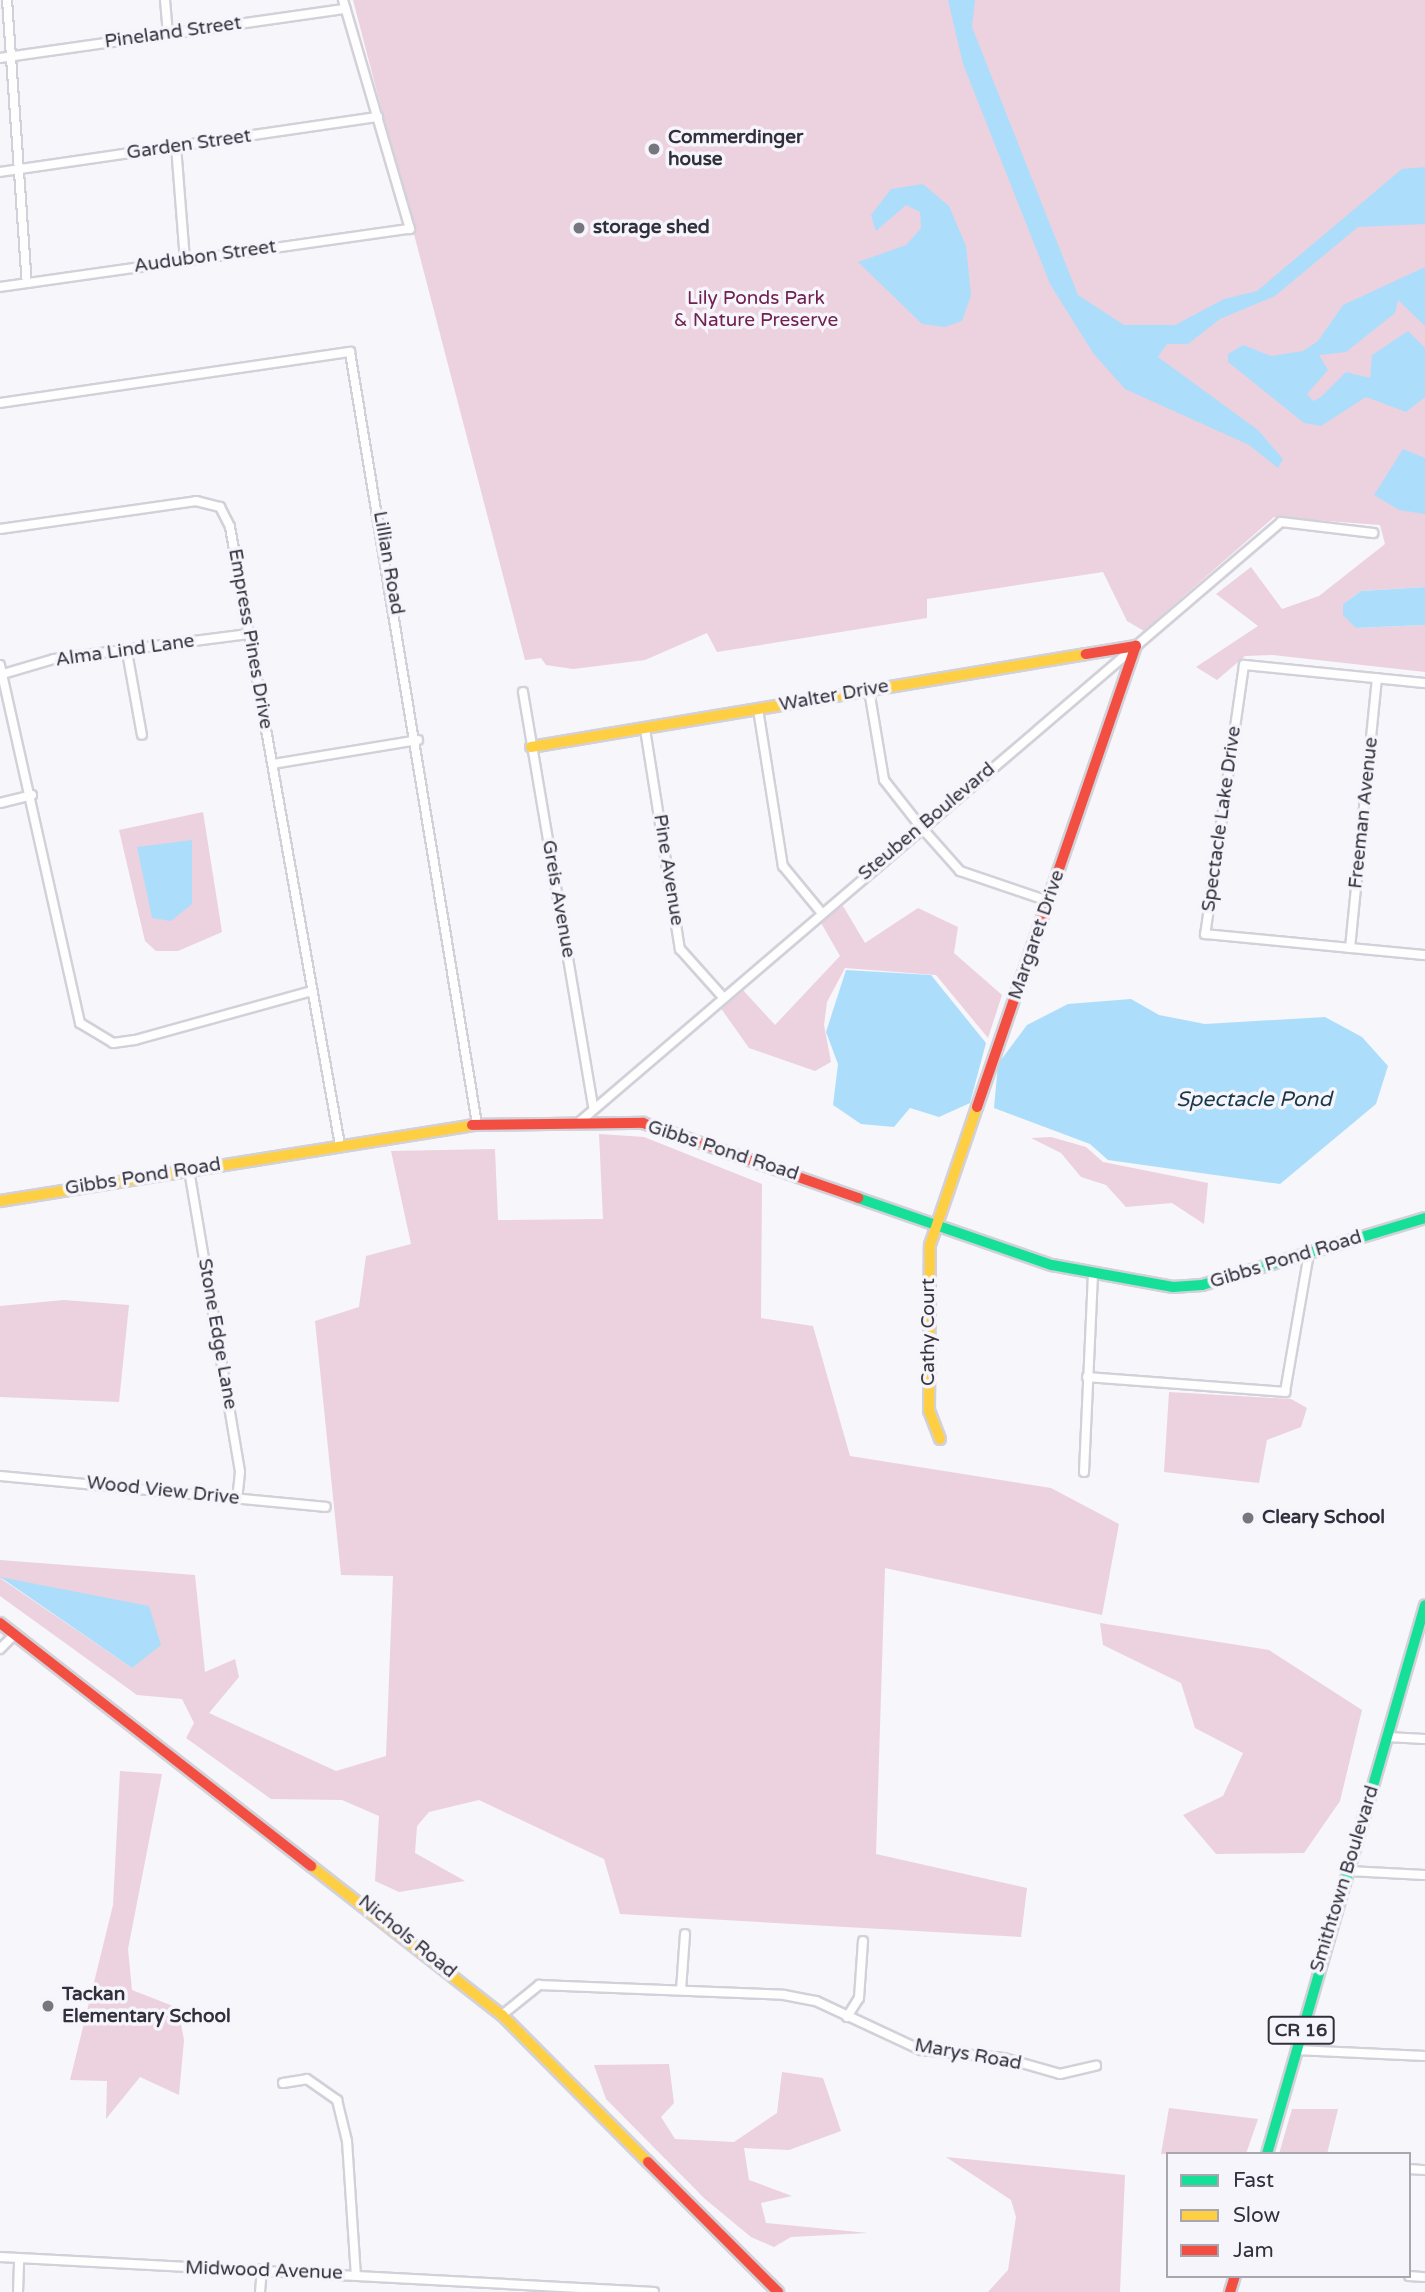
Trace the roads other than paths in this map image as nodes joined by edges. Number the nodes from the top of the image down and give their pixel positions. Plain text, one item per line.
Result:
1 (7, 0) edge
2 (165, 0) edge
3 (345, 5) edge
4 (168, 34) junction
5 (11, 56) junction
6 (0, 58) edge
7 (378, 117) junction
8 (176, 146) junction
9 (20, 169) junction
10 (0, 172) edge
11 (185, 260) junction
12 (27, 283) junction
13 (0, 287) edge
14 (0, 402) edge
15 (0, 528) edge
16 (1373, 533) dead end
17 (248, 634) junction
18 (1136, 646) junction
19 (127, 652) junction
20 (1, 669) edge
21 (1377, 678) junction
22 (1425, 683) edge
23 (869, 690) junction
24 (523, 692) dead end
25 (758, 709) junction
26 (645, 729) junction
27 (142, 735) dead end
28 (418, 740) junction
29 (531, 747) junction
30 (273, 764) junction
31 (32, 795) junction
32 (0, 803) edge
33 (921, 827) junction
34 (1048, 901) junction
35 (820, 911) junction
36 (1350, 948) junction
37 (1425, 955) edge
38 (312, 991) junction
39 (722, 996) junction
40 (593, 1106) junction
41 (477, 1124) junction
42 (577, 1125) junction
43 (340, 1145) junction
44 (189, 1170) junction
45 (0, 1201) edge
46 (1425, 1218) edge
47 (936, 1224) junction
48 (1309, 1253) junction
49 (1093, 1273) junction
50 (1087, 1377) junction
51 (940, 1439) dead end
52 (1084, 1472) dead end
53 (0, 1476) edge
54 (237, 1499) junction
55 (326, 1507) dead end
56 (1425, 1605) edge
57 (0, 1623) edge
58 (14, 1635) junction
59 (0, 1649) edge
60 (1387, 1737) junction
61 (1425, 1739) edge
62 (1348, 1871) junction
63 (1425, 1875) edge
64 (685, 1934) dead end
65 (863, 1941) dead end
66 (681, 1990) junction
67 (502, 2015) junction
68 (847, 2017) junction
69 (1296, 2050) junction
70 (1425, 2056) edge
71 (1096, 2066) dead end
72 (283, 2083) dead end
73 (1268, 2152) edge
74 (0, 2257) edge
75 (19, 2258) junction
76 (262, 2269) junction
77 (356, 2274) junction
78 (18, 2292) edge
79 (260, 2292) edge
80 (654, 2292) edge
81 (778, 2292) edge

1 - 5 street
2 - 4 street
3 - 4 street, Pineland Street
3 - 7 street
4 - 5 street, Pineland Street
5 - 6 street, Pineland Street
5 - 9 street
7 - 8 street, Garden Street
7 - 11 street, Audubon Street
8 - 9 street, Garden Street
8 - 11 street
9 - 10 street, Garden Street
9 - 12 street
11 - 12 street, Audubon Street
12 - 13 street, Audubon Street
14 - 28 street, Lillian Road
15 - 17 street, Empress Pines Drive
16 - 18 street, Steuben Boulevard
17 - 19 street, Alma Lind Lane
17 - 30 street, Empress Pines Drive
18 - 23 street, Walter Drive
18 - 33 street, Steuben Boulevard
18 - 34 street, Margaret Drive
19 - 20 street, Alma Lind Lane
19 - 27 street
20 - 31 street
21 - 22 street, Spectacle Lake Drive
21 - 36 street, Freeman Avenue
21 - 36 street, Spectacle Lake Drive
23 - 25 street, Walter Drive
23 - 33 street
24 - 29 street, Greis Avenue
25 - 26 street, Walter Drive
25 - 35 street
26 - 29 street, Walter Drive
26 - 39 street, Pine Avenue
28 - 30 street
28 - 41 street, Lillian Road
29 - 40 street, Greis Avenue
30 - 38 street, Empress Pines Drive
31 - 32 street
31 - 38 street
33 - 34 street
33 - 35 street, Steuben Boulevard
34 - 47 street, Margaret Drive
35 - 39 street, Steuben Boulevard
36 - 37 street, Spectacle Lake Drive
38 - 43 street, Empress Pines Drive
39 - 40 street, Steuben Boulevard
40 - 42 street, Steuben Boulevard
41 - 42 street, Gibbs Pond Road
41 - 43 street, Gibbs Pond Road
42 - 47 street, Gibbs Pond Road
43 - 44 street, Gibbs Pond Road
44 - 45 street, Gibbs Pond Road
44 - 54 street, Stone Edge Lane
46 - 48 street, Gibbs Pond Road
47 - 49 street, Gibbs Pond Road
47 - 51 street, Cathy Court
48 - 49 street, Gibbs Pond Road
48 - 50 street
49 - 50 street
50 - 52 street
53 - 54 street, Wood View Drive
54 - 55 street, Wood View Drive
56 - 60 street, Smithtown Boulevard / CR 16
57 - 58 street, Nichols Road
58 - 59 street
58 - 67 street, Nichols Road
60 - 61 street
60 - 62 street, Smithtown Boulevard / CR 16
62 - 63 street
62 - 69 street, Smithtown Boulevard / CR 16
64 - 66 street
65 - 68 street
66 - 67 street, Marys Road
66 - 68 street, Marys Road
67 - 81 street, Nichols Road
68 - 71 street, Marys Road
69 - 70 street
69 - 73 street, Smithtown Boulevard / CR 16
72 - 77 street
74 - 75 street, Midwood Avenue
75 - 76 street, Midwood Avenue
75 - 78 street
76 - 77 street, Midwood Avenue
76 - 79 street
77 - 80 street, Midwood Avenue

